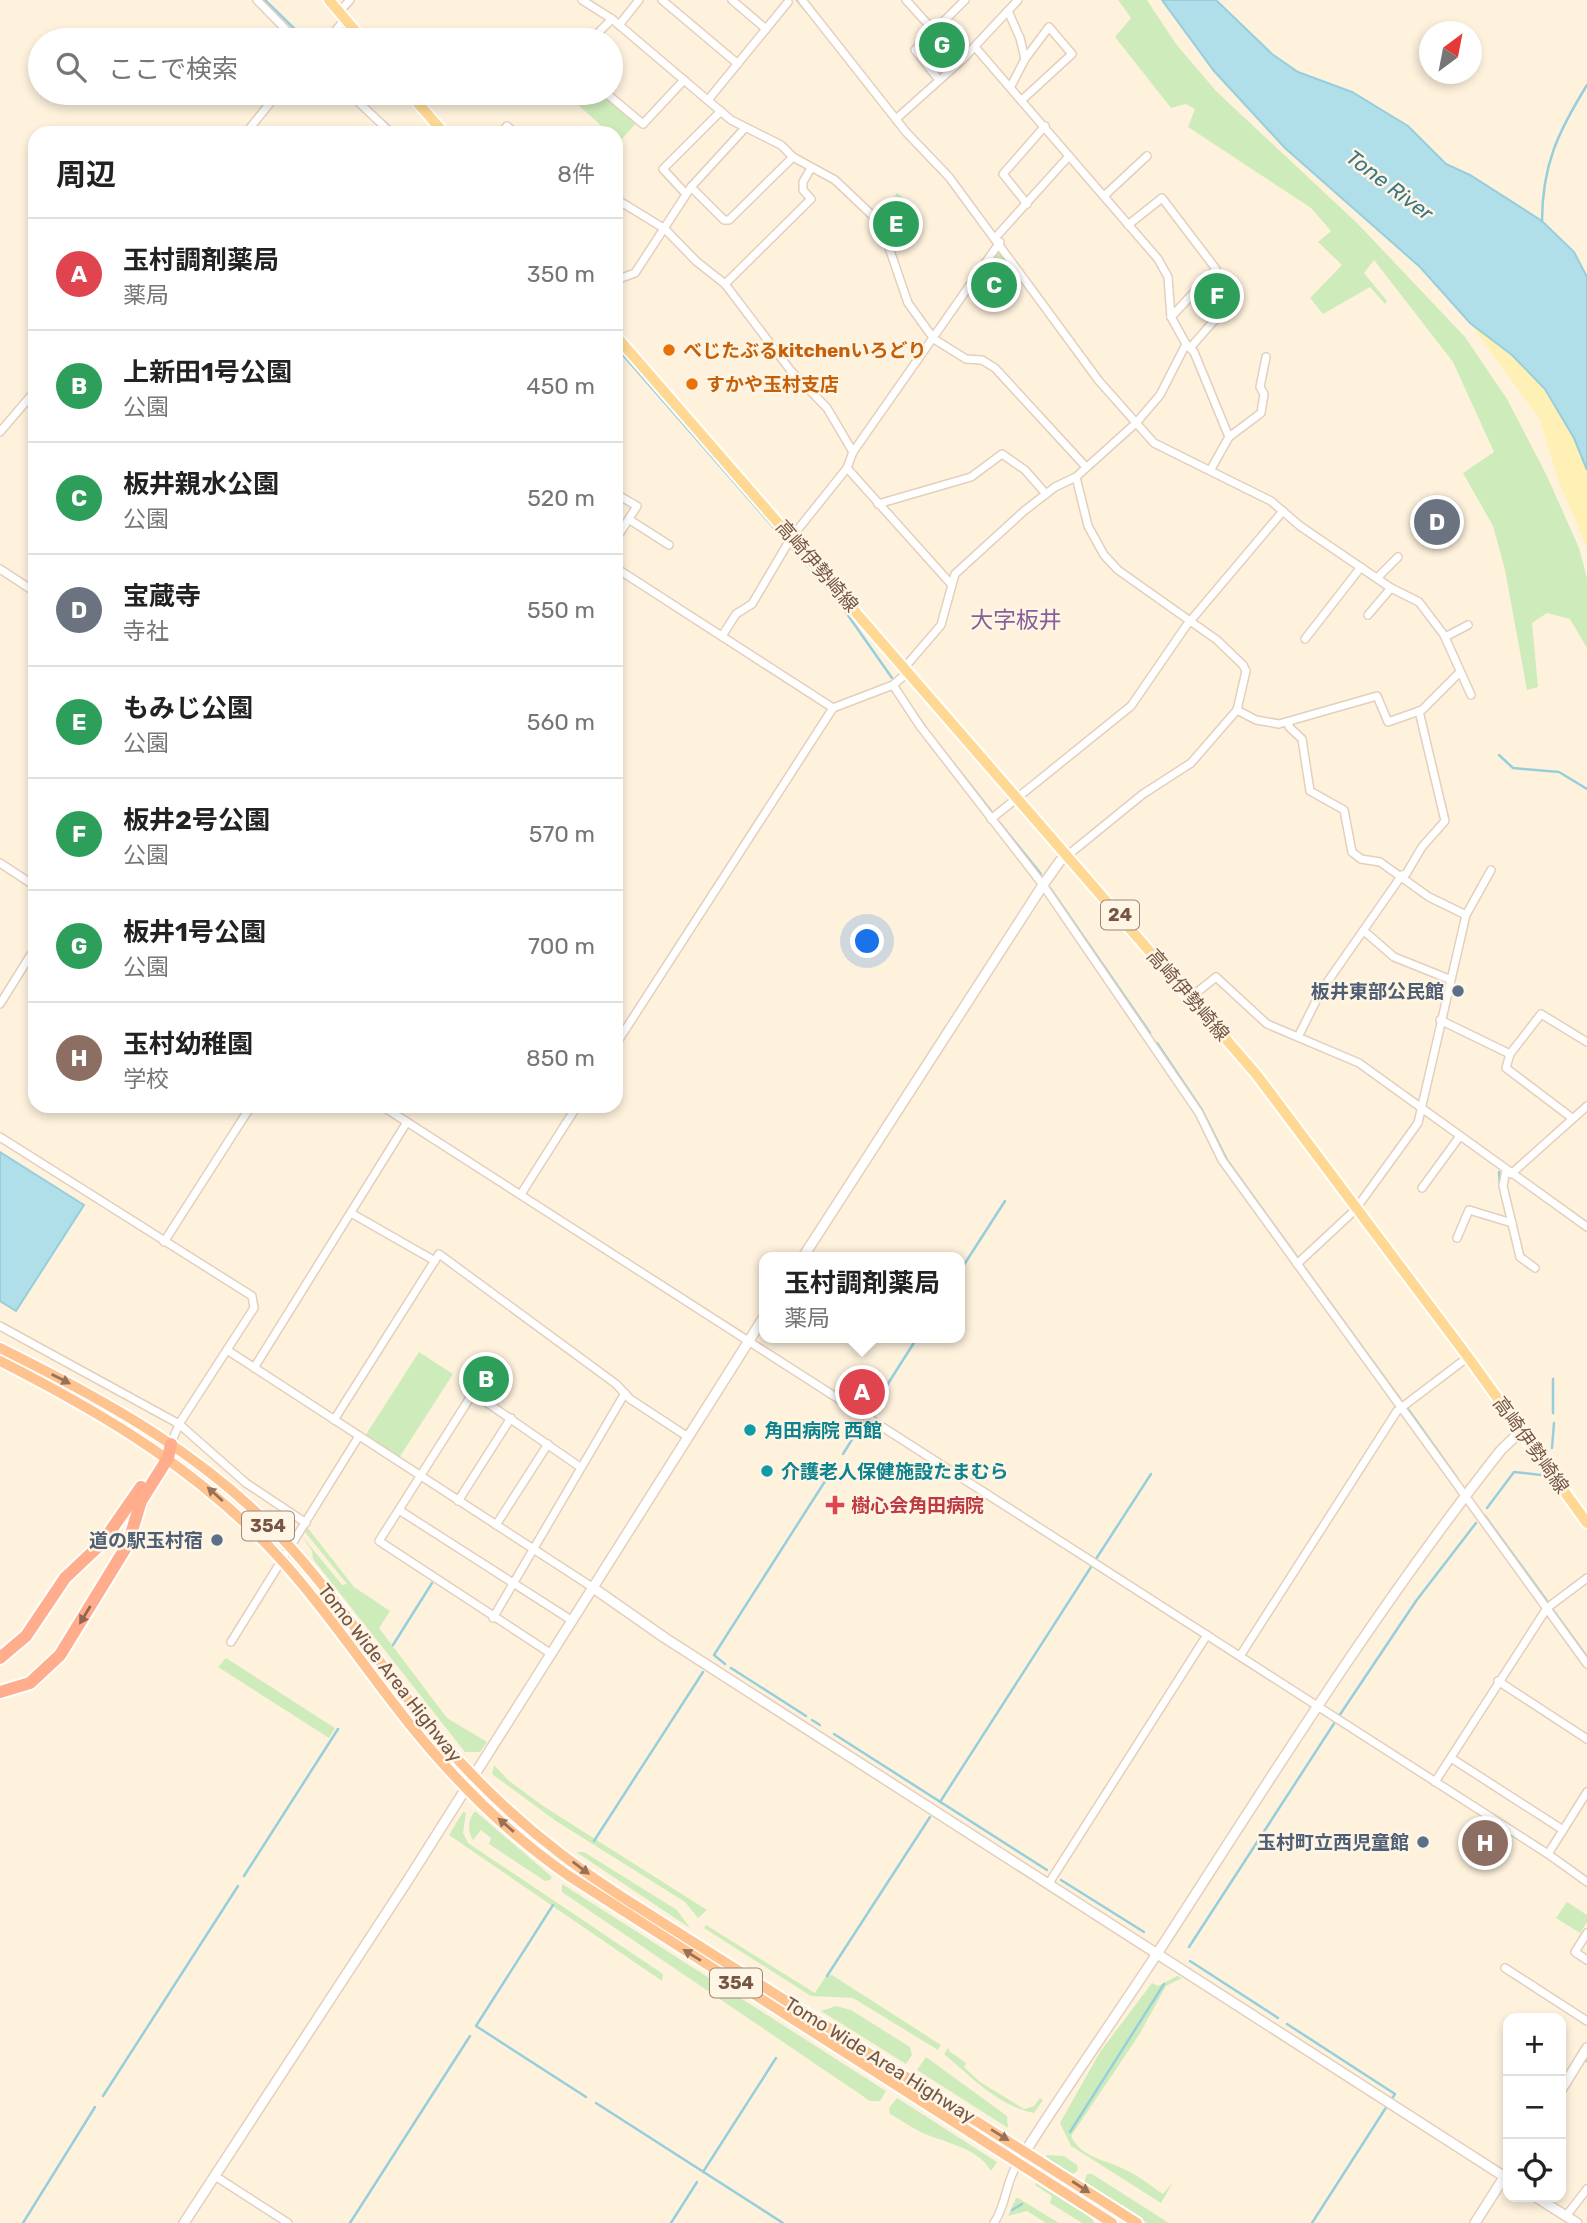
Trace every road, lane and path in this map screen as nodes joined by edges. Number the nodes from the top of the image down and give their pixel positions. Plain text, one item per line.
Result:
1 (257, 0) edge
2 (329, 0) edge
3 (350, 0) edge
4 (582, 0) edge
5 (662, 0) edge
6 (732, 0) edge
7 (802, 0) edge
8 (906, 0) edge
9 (965, 0) edge
10 (1018, 0) edge
11 (637, 1) edge
12 (788, 2) dead end
13 (1008, 11) junction
14 (342, 15) junction
15 (612, 19) junction
16 (619, 25) junction
17 (284, 28) edge
18 (335, 28) edge
19 (353, 28) edge
20 (603, 28) edge
21 (623, 28) edge
22 (623, 28) edge
23 (766, 29) junction
24 (934, 31) junction
25 (975, 47) junction
26 (1025, 59) junction
27 (738, 64) junction
28 (684, 80) junction
29 (939, 80) junction
30 (1012, 86) junction
31 (1023, 99) junction
32 (708, 100) junction
33 (268, 105) edge
34 (362, 105) edge
35 (419, 105) edge
36 (620, 105) edge
37 (720, 111) junction
38 (896, 119) junction
39 (252, 126) edge
40 (384, 126) edge
41 (438, 126) edge
42 (1045, 126) junction
43 (745, 128) junction
44 (1069, 156) junction
45 (1147, 156) dead end
46 (793, 157) junction
47 (811, 168) junction
48 (689, 191) junction
49 (1104, 196) junction
50 (623, 203) edge
51 (1027, 204) junction
52 (1128, 225) junction
53 (665, 229) junction
54 (998, 240) junction
55 (623, 277) edge
56 (725, 284) junction
57 (1219, 315) dead end
58 (1171, 317) junction
59 (934, 339) junction
60 (623, 344) edge
61 (1188, 346) junction
62 (1266, 356) dead end
63 (28, 399) edge
64 (1136, 423) junction
65 (0, 432) edge
66 (1228, 437) junction
67 (853, 452) junction
68 (1086, 467) junction
69 (847, 468) junction
70 (1211, 469) junction
71 (1076, 477) junction
72 (1046, 494) junction
73 (623, 498) edge
74 (878, 504) junction
75 (1283, 511) junction
76 (630, 520) junction
77 (623, 530) edge
78 (791, 538) junction
79 (669, 545) dead end
80 (1398, 556) dead end
81 (1361, 567) junction
82 (0, 569) edge
83 (623, 572) edge
84 (1377, 578) junction
85 (951, 584) junction
86 (28, 587) edge
87 (1391, 588) junction
88 (1368, 615) dead end
89 (1191, 621) junction
90 (1468, 625) dead end
91 (722, 636) junction
92 (1445, 636) junction
93 (1305, 639) dead end
94 (907, 669) junction
95 (1460, 672) junction
96 (893, 685) junction
97 (1471, 695) dead end
98 (833, 708) junction
99 (1237, 710) junction
100 (1419, 711) junction
101 (1289, 722) junction
102 (1018, 798) junction
103 (991, 819) junction
104 (1068, 855) junction
105 (0, 863) edge
106 (1491, 870) dead end
107 (1402, 875) junction
108 (28, 881) edge
109 (1043, 885) junction
110 (1466, 915) junction
111 (1364, 931) junction
112 (28, 959) edge
113 (1449, 979) junction
114 (1191, 997) junction
115 (0, 1004) edge
116 (1440, 1020) junction
117 (623, 1033) edge
118 (1298, 1037) junction
119 (1587, 1042) edge
120 (1510, 1054) junction
121 (1587, 1106) edge
122 (1422, 1108) junction
123 (247, 1113) edge
124 (393, 1113) edge
125 (573, 1113) edge
126 (1572, 1118) junction
127 (407, 1122) junction
128 (1460, 1136) junction
129 (0, 1137) edge
130 (1509, 1172) junction
131 (1422, 1188) dead end
132 (521, 1194) junction
133 (1358, 1208) junction
134 (351, 1213) junction
135 (1512, 1223) junction
136 (1587, 1227) edge
137 (1457, 1238) dead end
138 (164, 1242) junction
139 (806, 1252) edge
140 (435, 1261) junction
141 (1297, 1264) junction
142 (1535, 1268) dead end
143 (759, 1325) edge
144 (0, 1326) edge
145 (749, 1342) junction
146 (0, 1348) edge
147 (227, 1350) junction
148 (1468, 1357) junction
149 (0, 1361) edge
150 (254, 1368) junction
151 (625, 1393) junction
152 (1401, 1406) junction
153 (511, 1418) junction
154 (334, 1420) junction
155 (179, 1424) junction
156 (1521, 1430) junction
157 (359, 1436) junction
158 (688, 1437) junction
159 (548, 1444) junction
160 (168, 1452) junction
161 (580, 1467) junction
162 (421, 1477) junction
163 (1465, 1495) junction
164 (458, 1501) junction
165 (399, 1510) junction
166 (1587, 1523) edge
167 (306, 1524) junction
168 (496, 1525) junction
169 (291, 1548) junction
170 (532, 1549) junction
171 (283, 1561) junction
172 (1587, 1578) edge
173 (513, 1583) junction
174 (592, 1587) junction
175 (1547, 1608) junction
176 (493, 1618) junction
177 (571, 1620) junction
178 (1207, 1635) junction
179 (232, 1642) dead end
180 (550, 1653) junction
181 (1240, 1656) junction
182 (0, 1658) edge
183 (1587, 1664) edge
184 (1498, 1681) junction
185 (0, 1692) edge
186 (1317, 1706) junction
187 (1587, 1739) edge
188 (1451, 1758) junction
189 (474, 1776) junction
190 (1435, 1782) junction
191 (466, 1788) junction
192 (1587, 1792) edge
193 (1563, 1830) junction
194 (1548, 1854) junction
195 (1587, 1882) edge
196 (1049, 1883) junction
197 (1587, 1933) edge
198 (1157, 1953) junction
199 (1587, 1959) edge
200 (1505, 1968) dead end
201 (1587, 2021) edge
202 (1587, 2048) edge
203 (1566, 2082) edge
204 (1026, 2151) junction
205 (1018, 2163) junction
206 (1503, 2173) edge
207 (215, 2176) junction
208 (1503, 2182) edge
209 (1587, 2189) edge
210 (1544, 2202) edge
211 (1566, 2216) junction
212 (184, 2223) edge
213 (288, 2223) edge
214 (994, 2223) edge
215 (1112, 2223) edge
216 (1137, 2223) edge
217 (1475, 2223) edge
218 (1577, 2223) edge

1 - 17 street
2 - 14 main road
3 - 14 street
4 - 15 street
5 - 27 street
6 - 23 street
7 - 38 street
8 - 24 street
9 - 24 street
10 - 13 street
11 - 16 street
12 - 23 street
13 - 25 street
13 - 26 street
14 - 18 street
14 - 19 main road
15 - 16 street
15 - 20 street
16 - 22 street
21 - 28 street
23 - 27 street
24 - 29 street
25 - 29 street
25 - 30 street
26 - 30 street
26 - 31 street
27 - 32 street
28 - 32 street
28 - 36 street
29 - 38 street
30 - 31 street
31 - 42 street
32 - 37 street
33 - 39 street
34 - 40 street
35 - 41 main road
37 - 43 street
37 - 48 street
38 - 54 street
42 - 44 street
42 - 51 street
43 - 46 street
43 - 48 street
44 - 49 street
44 - 51 street
45 - 49 street
46 - 47 street
46 - 48 street
47 - 56 street
47 - 59 street
48 - 53 street
49 - 52 street
50 - 53 street
51 - 54 street
52 - 58 street
52 - 58 street
53 - 55 street
53 - 56 street
54 - 59 street
54 - 64 street
56 - 67 street
57 - 61 street
58 - 61 street
59 - 67 street
59 - 68 street
60 - 78 main road, 高崎伊勢崎線 / 24
61 - 64 street
61 - 66 street
62 - 66 street
63 - 65 street
64 - 68 street
64 - 70 street
66 - 70 street
67 - 69 street
68 - 71 street
69 - 74 street
69 - 78 street
70 - 75 street
71 - 72 street
71 - 89 street
72 - 74 street
72 - 85 street
73 - 76 street
74 - 85 street
75 - 81 street
75 - 89 street
76 - 77 street
76 - 79 street
78 - 91 street
78 - 94 main road, 高崎伊勢崎線 / 24
80 - 84 street
81 - 84 street
81 - 93 street
82 - 86 street
83 - 91 street
84 - 87 street
85 - 94 street
87 - 88 street
87 - 92 street
89 - 99 street
89 - 102 street
90 - 92 street
91 - 98 street
92 - 95 street
94 - 96 street
94 - 102 main road, 高崎伊勢崎線 / 24
95 - 97 street
95 - 100 street
96 - 98 street
96 - 103 street
98 - 117 street
99 - 101 street
99 - 104 street
100 - 101 street
100 - 107 street
101 - 107 street
102 - 103 street
102 - 104 main road, 高崎伊勢崎線 / 24
103 - 109 street
104 - 109 street
104 - 114 main road, 高崎伊勢崎線 / 24
105 - 108 street
106 - 110 street
107 - 110 street
107 - 111 street
109 - 139 street
109 - 141 street
110 - 113 street
111 - 113 street
111 - 118 street
112 - 115 street
113 - 116 street
114 - 118 street
114 - 133 main road, 高崎伊勢崎線 / 24
116 - 120 street
116 - 122 street
118 - 122 street
119 - 120 street
120 - 126 street
121 - 126 street
122 - 128 street
122 - 133 street
123 - 138 street
124 - 127 street
125 - 132 street
126 - 130 street
127 - 132 street
127 - 134 street
128 - 130 street
128 - 131 street
129 - 138 street
130 - 135 street
130 - 136 street
132 - 145 street
133 - 141 street
133 - 148 main road, 高崎伊勢崎線 / 24
134 - 140 street
134 - 150 street
135 - 137 street
135 - 142 street
138 - 147 street
140 - 151 street
140 - 154 street
141 - 152 street
143 - 145 street
144 - 155 street
145 - 158 street
145 - 178 street
146 -> 160 highway, Tomo Wide Area Highway / 354
147 - 150 street
147 - 155 street
148 - 152 street
148 - 156 main road, 高崎伊勢崎線 / 24
149 - 160 highway, Tomo Wide Area Highway / 354
150 - 154 street
151 - 158 street
151 - 161 street
152 - 163 street
152 - 181 street
153 - 159 street
153 - 162 street
153 - 164 street
154 - 157 street
155 - 160 street
155 - 167 street
156 - 163 street
156 - 166 main road, 高崎伊勢崎線 / 24
157 - 162 street
157 - 167 street
158 - 174 street
159 - 161 street
159 - 168 street
160 - 169 highway, Tomo Wide Area Highway / 354
171 -> 160 highway, Tomo Wide Area Highway / 354
160 - 182 highway
160 -> 185 highway
161 - 170 street
162 - 164 street
162 - 165 street
163 - 175 street
163 - 186 street
164 - 168 street
165 - 173 street
165 - 176 street
167 - 169 street
168 - 170 street
169 - 171 street
169 - 189 highway, Tomo Wide Area Highway / 354
170 - 173 street
170 - 174 street
171 - 179 street
171 - 191 highway, Tomo Wide Area Highway / 354
172 - 175 street
173 - 176 street
173 - 177 street
174 - 177 street
174 - 196 street
175 - 183 street
175 - 184 street
176 - 180 street
177 - 180 street
178 - 181 street
178 - 196 street
180 - 189 street
181 - 186 street
184 - 187 street
184 - 188 street
186 - 190 street
186 - 198 street
188 - 190 street
188 - 193 street
189 - 191 street
189 -> 204 highway, Tomo Wide Area Highway / 354
190 - 194 street
205 -> 191 highway, Tomo Wide Area Highway / 354
191 - 207 street
192 - 193 street
193 - 194 street
194 - 195 street
196 - 198 street
197 - 199 street
198 - 204 street
198 - 206 street
200 - 201 street
202 - 203 street
204 - 205 street
204 -> 216 highway, Tomo Wide Area Highway / 354
205 - 214 street
205 - 215 highway, Tomo Wide Area Highway / 354
207 - 212 street
207 - 213 street
208 - 217 street
209 - 211 street
210 - 211 street
211 - 218 street

